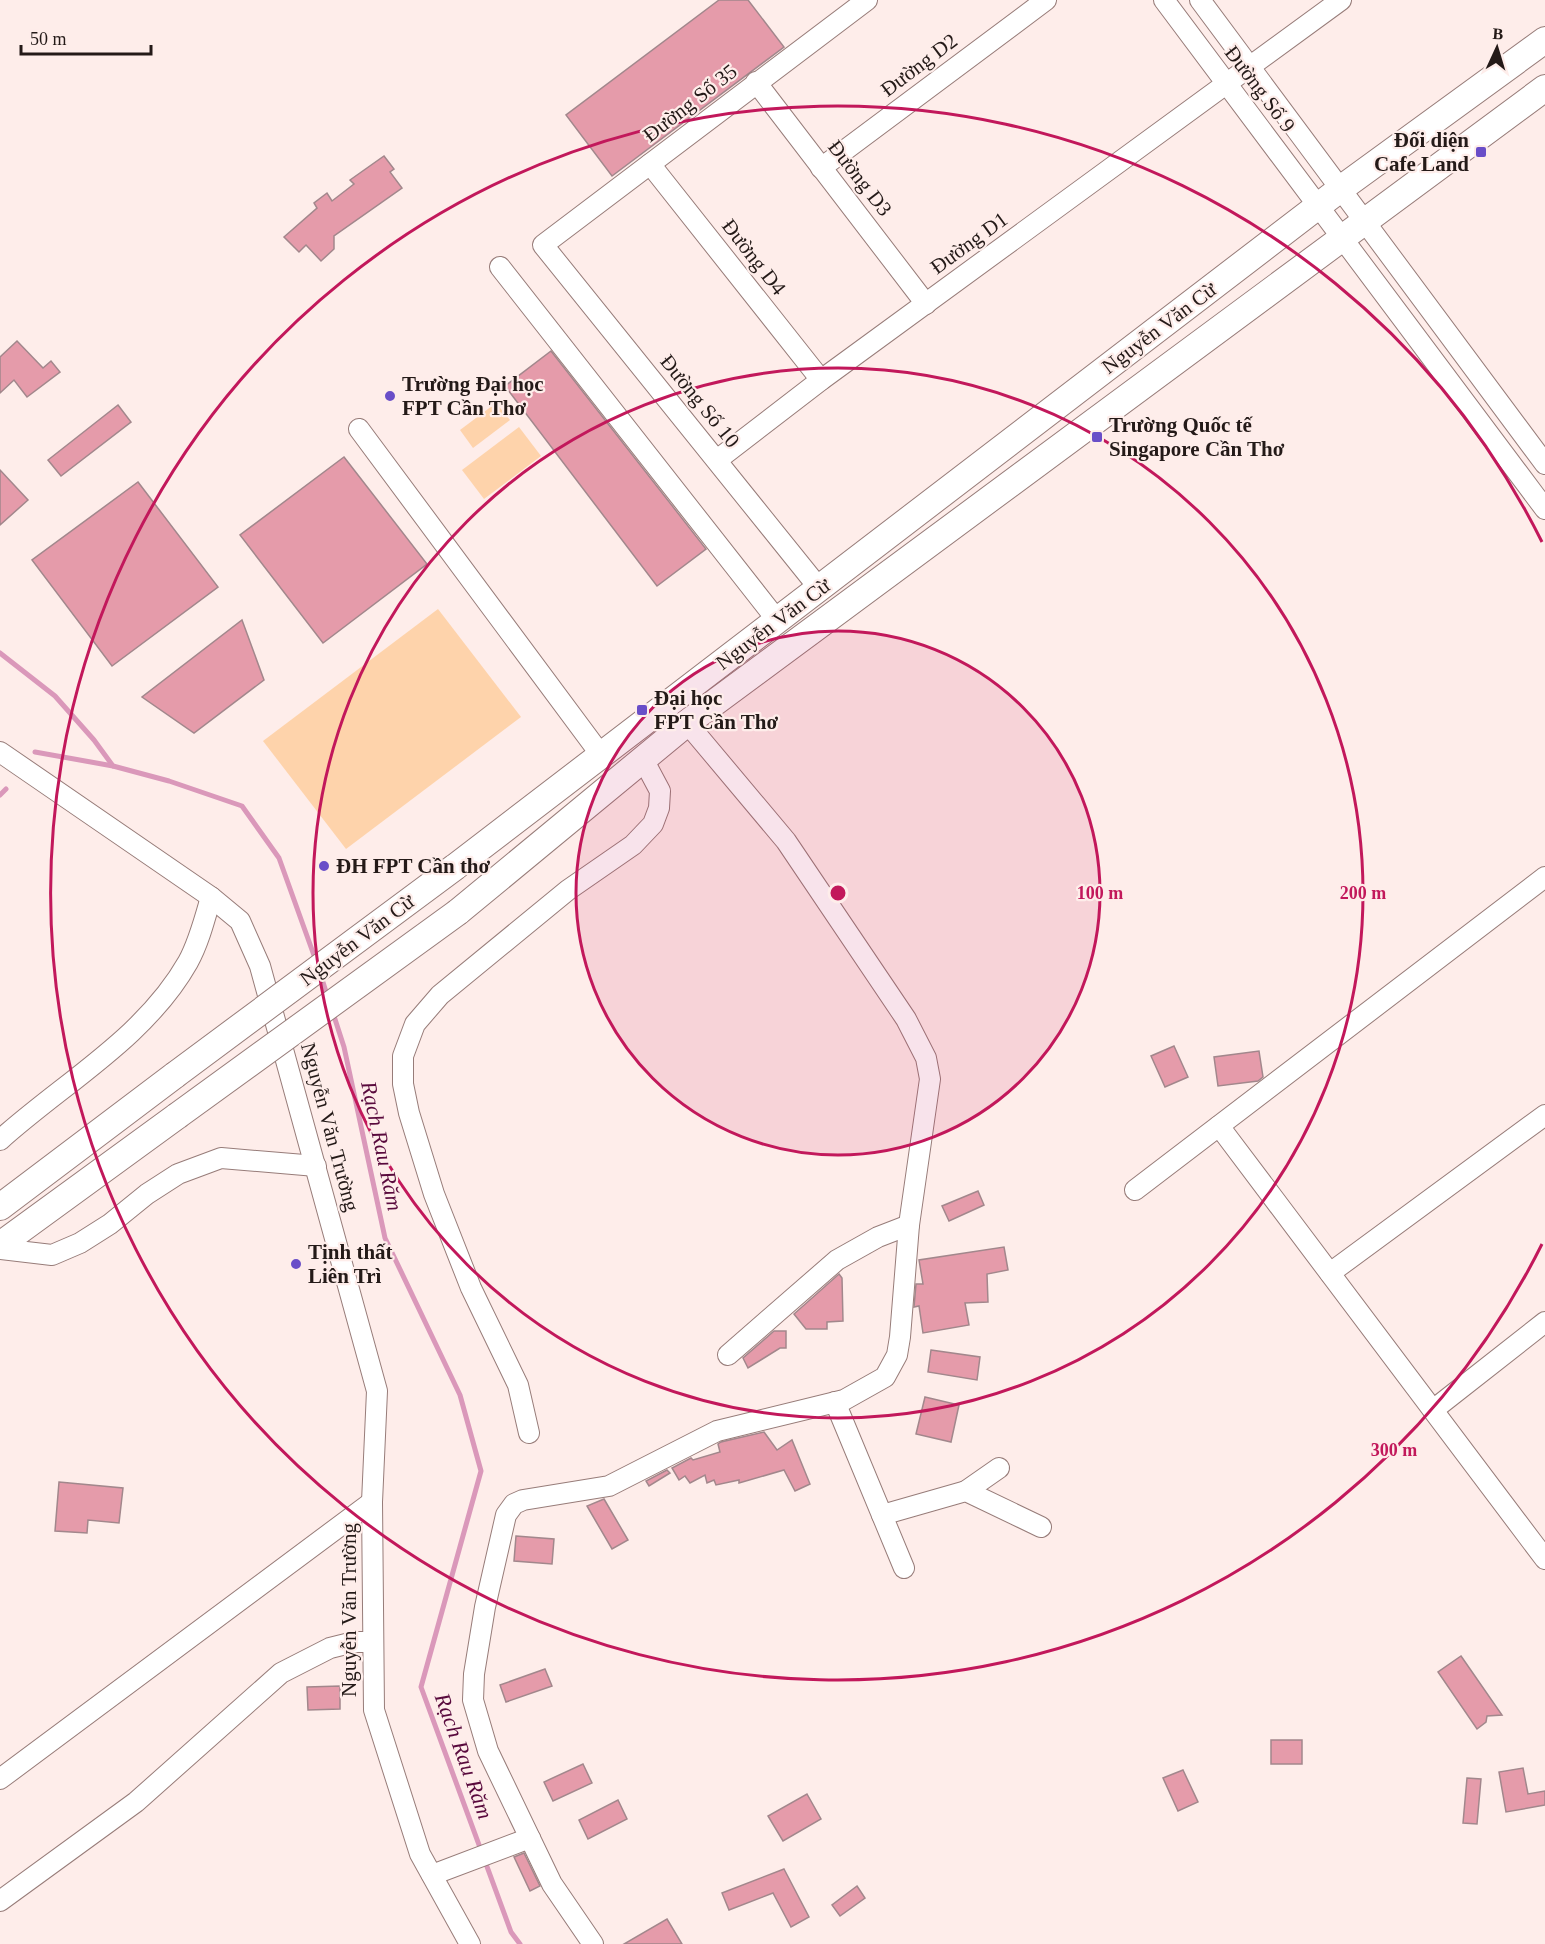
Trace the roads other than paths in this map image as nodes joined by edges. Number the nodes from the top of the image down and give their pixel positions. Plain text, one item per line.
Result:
1 (867, 0) edge
2 (1046, 0) edge
3 (1164, 0) edge
4 (1200, 0) edge
5 (1341, 0) edge
6 (1545, 40) edge
7 (1250, 68) junction
8 (756, 82) junction
9 (1227, 85) junction
10 (1545, 88) edge
11 (650, 164) junction
12 (821, 168) junction
13 (1340, 190) junction
14 (1318, 206) junction
15 (1364, 222) junction
16 (1342, 238) junction
17 (543, 245) joint
18 (500, 267) dead end
19 (926, 303) junction
20 (821, 380) junction
21 (359, 429) dead end
22 (717, 460) junction
23 (1545, 464) edge
24 (1545, 509) edge
25 (819, 588) junction
26 (837, 612) junction
27 (777, 620) junction
28 (687, 723) junction
29 (0, 752) edge
30 (601, 755) junction
31 (643, 759) junction
32 (1545, 877) edge
33 (211, 897) junction
34 (1545, 1115) edge
35 (1219, 1126) junction
36 (0, 1140) edge
37 (315, 1166) junction
38 (1135, 1190) dead end
39 (0, 1207) edge
40 (909, 1225) junction
41 (0, 1247) edge
42 (1330, 1273) junction
43 (1545, 1322) edge
44 (728, 1354) dead end
45 (835, 1402) junction
46 (1433, 1410) junction
47 (529, 1433) dead end
48 (999, 1468) dead end
49 (966, 1491) junction
50 (372, 1502) junction
51 (882, 1515) junction
52 (1041, 1527) dead end
53 (1545, 1559) edge
54 (904, 1568) dead end
55 (373, 1642) junction
56 (0, 1779) edge
57 (523, 1841) junction
58 (432, 1875) junction
59 (0, 1901) edge
60 (470, 1944) edge
61 (593, 1944) edge

1 - 8 street, Đường Số 35
2 - 12 street, Đường D2
3 - 9 street, Đường Số 9
4 - 7 street
5 - 7 street, Đường D1
6 - 13 main road, Nguyễn Văn Cừ
7 - 9 street, Đường D1
7 - 13 street
8 - 11 street, Đường Số 35
8 - 12 street, Đường D3
9 - 14 street, Đường Số 9
9 - 19 street, Đường D1
10 - 15 main road, Nguyễn Văn Cừ
11 - 17 street, Đường Số 35
11 - 20 street, Đường D4
12 - 19 street, Đường D3
13 - 14 main road, Nguyễn Văn Cừ
13 - 15 street
14 - 16 street, Đường Số 9
14 - 25 main road, Nguyễn Văn Cừ
15 - 16 main road, Nguyễn Văn Cừ
15 - 23 street
16 - 24 street, Đường Số 9
16 - 26 main road, Nguyễn Văn Cừ
17 - 22 street, Đường Số 10
18 - 27 street
19 - 20 street, Đường D1
20 - 22 street, Đường D1
21 - 30 street
22 - 25 street, Đường Số 10
25 - 26 main road
25 - 27 main road, Nguyễn Văn Cừ
26 - 28 main road, Nguyễn Văn Cừ
27 - 30 main road, Nguyễn Văn Cừ
28 - 31 main road, Nguyễn Văn Cừ
28 - 40 street
29 - 33 street, Nguyễn Văn Trường
30 - 39 main road, Nguyễn Văn Cừ, bridge
31 - 41 main road, Nguyễn Văn Cừ, bridge
31 - 47 street
32 - 35 street
33 - 36 street
33 - 37 street, Nguyễn Văn Trường
34 - 42 street
35 - 38 street
35 - 42 street
37 - 41 street
37 - 50 street, Nguyễn Văn Trường
40 - 44 street
40 - 45 street
42 - 46 street
43 - 46 street
45 - 51 street
45 - 57 street
46 - 53 street
48 - 49 street
49 - 51 street
49 - 52 street
50 - 55 street, Nguyễn Văn Trường
50 - 56 street
51 - 54 street
55 - 58 street, Nguyễn Văn Trường
55 - 59 street
57 - 58 street
57 - 61 street
58 - 60 street, Nguyễn Văn Trường

